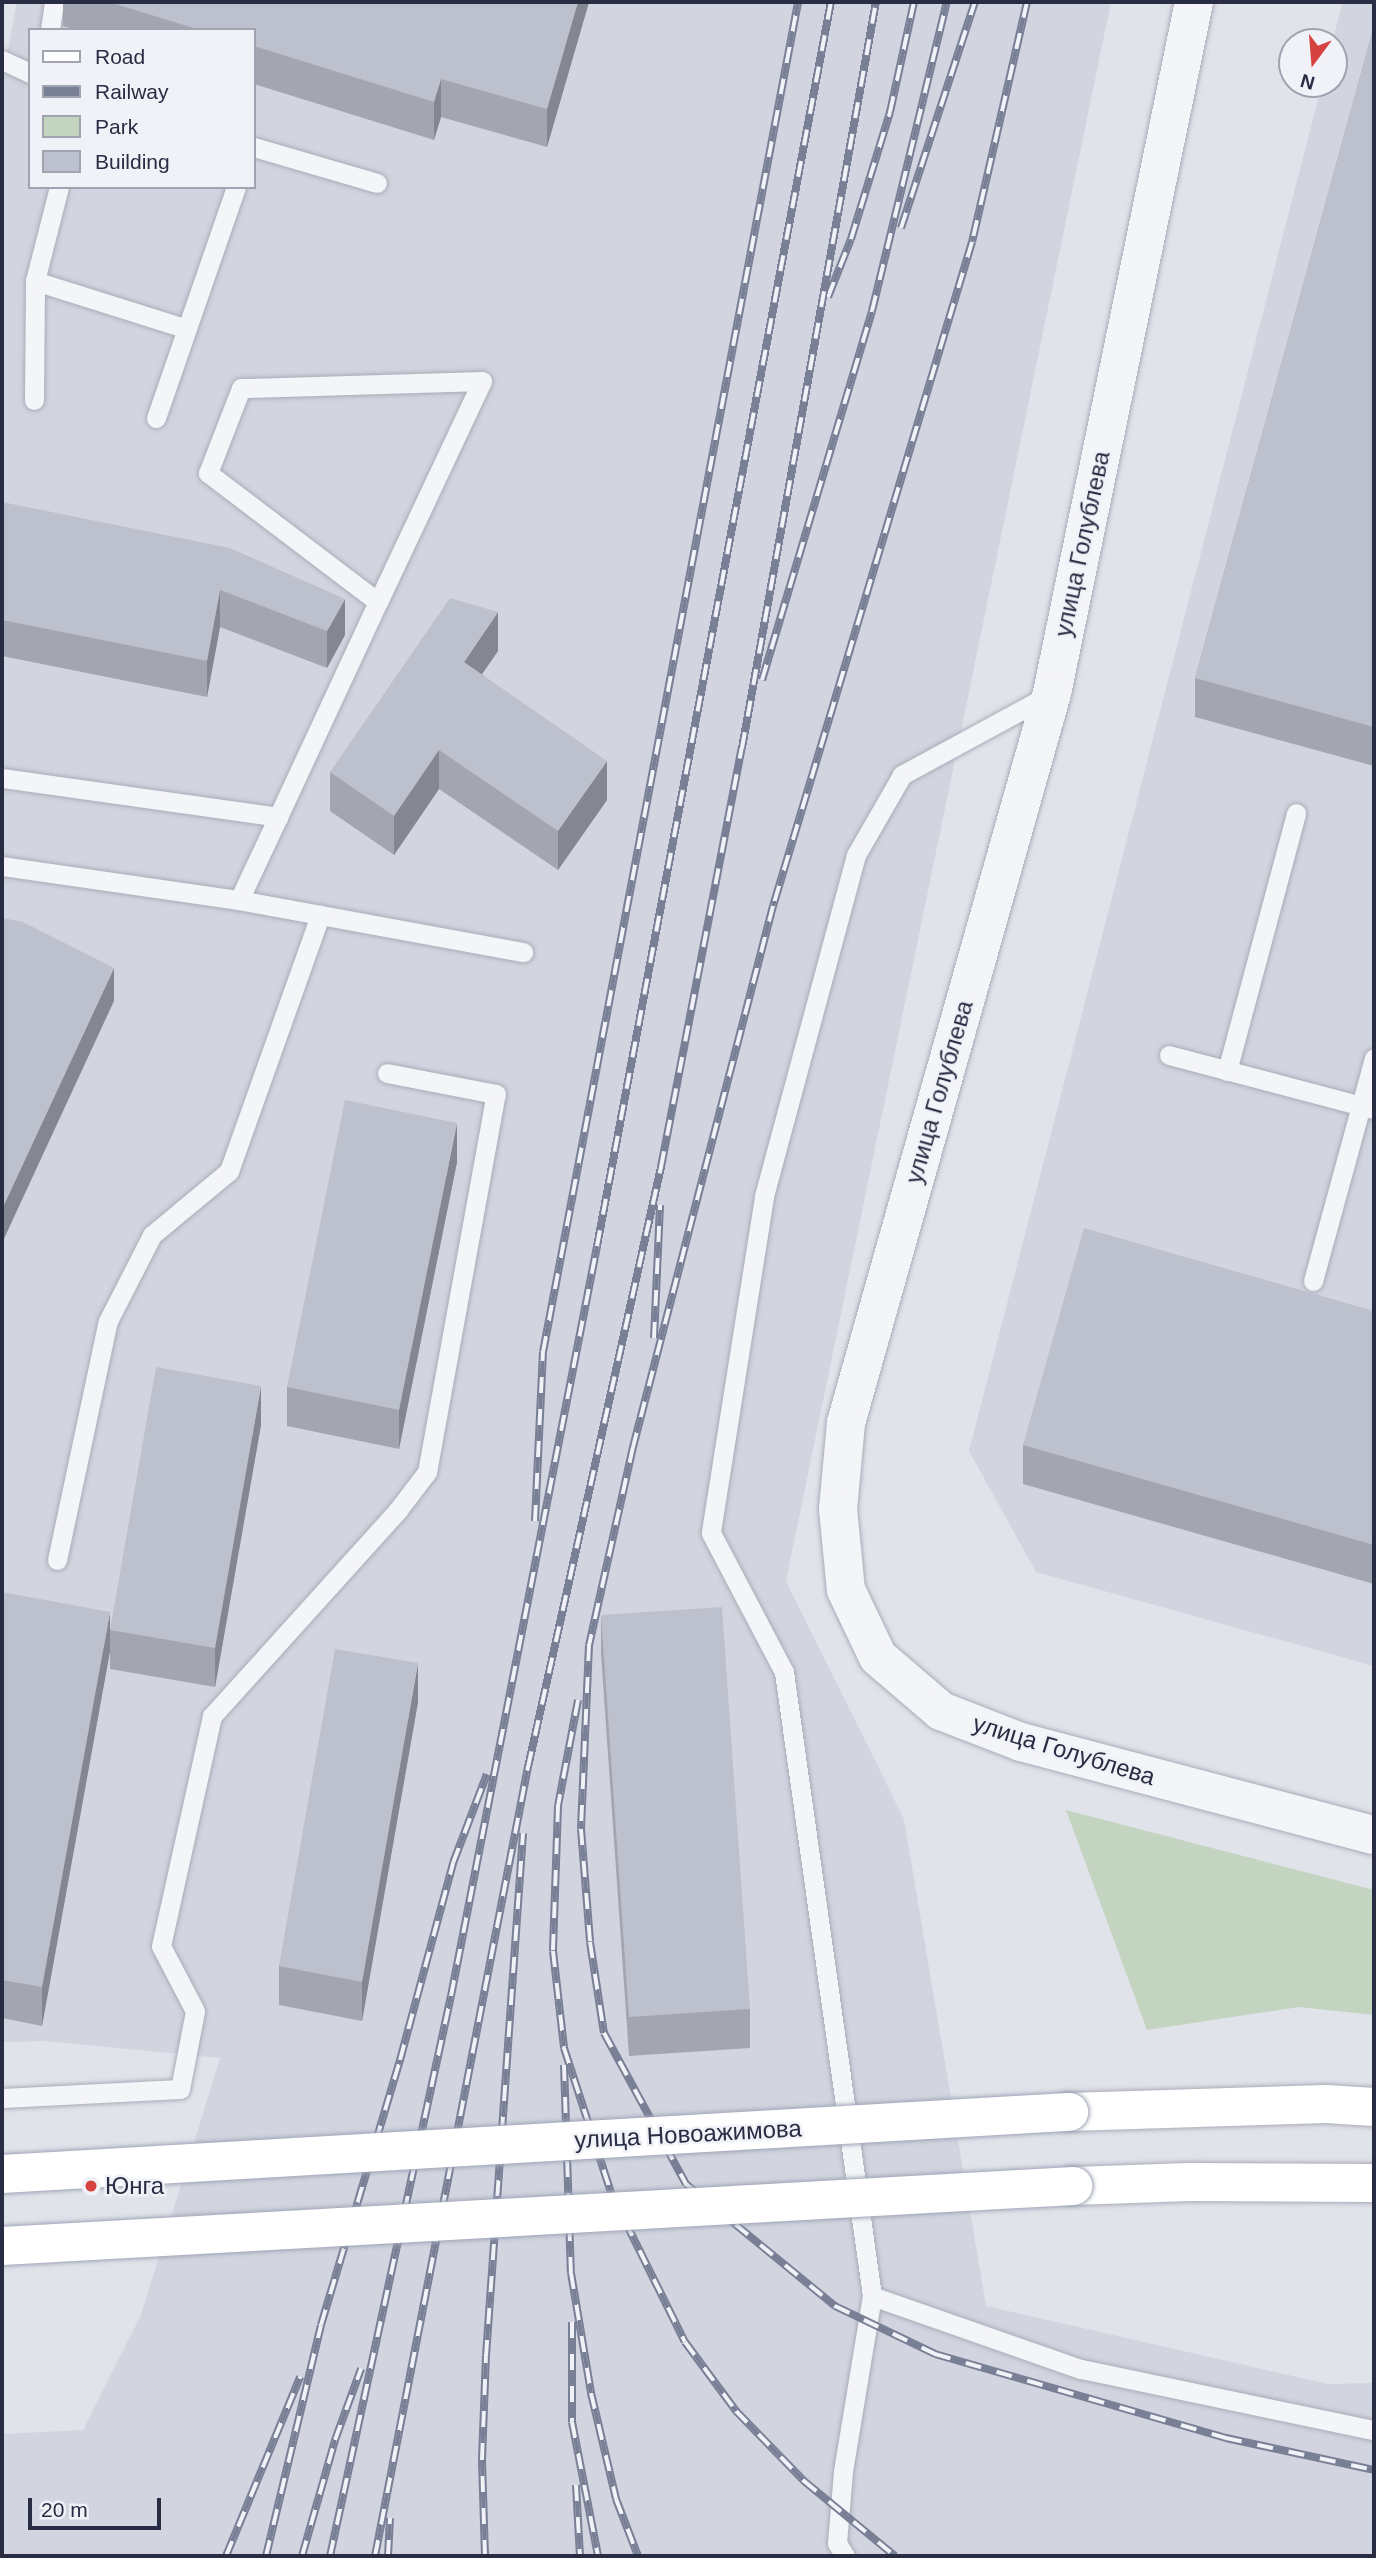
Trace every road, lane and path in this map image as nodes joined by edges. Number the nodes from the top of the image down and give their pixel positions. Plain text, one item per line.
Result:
1 (54, 2) edge
2 (1194, 2) edge
3 (50, 28) edge
4 (2, 60) edge
5 (28, 72) edge
6 (256, 148) edge
7 (377, 183) dead end
8 (58, 189) edge
9 (235, 189) edge
10 (35, 281) junction
11 (187, 329) junction
12 (34, 400) dead end
13 (156, 418) dead end
14 (378, 602) junction
15 (1052, 693) junction
16 (2, 778) edge
17 (1296, 813) dead end
18 (278, 817) junction
19 (2, 866) edge
20 (239, 900) junction
21 (320, 915) junction
22 (523, 952) dead end
23 (1169, 1055) dead end
24 (1374, 1058) edge
25 (1227, 1070) junction
26 (387, 1073) dead end
27 (1367, 1107) edge
28 (1313, 1281) dead end
29 (57, 1560) dead end
30 (1374, 1835) edge
31 (2, 2098) edge
32 (1374, 2107) edge
33 (2, 2174) edge
34 (1374, 2183) edge
35 (2, 2246) edge
36 (872, 2295) junction
37 (1374, 2430) edge
38 (845, 2556) edge

1 - 3 lane
2 - 15 street, улица Голублева
4 - 5 lane
6 - 7 lane
8 - 10 lane
9 - 11 lane
10 - 11 lane
10 - 12 lane
11 - 13 lane
14 - 14 lane
14 - 18 lane
15 - 30 street, улица Голублева
15 - 36 lane
16 - 18 lane
17 - 25 lane
18 - 20 lane
19 - 20 lane
20 - 21 lane
21 - 22 lane
21 - 29 lane
23 - 25 lane
24 - 27 lane
25 - 27 lane
26 - 31 lane
27 - 28 lane
32 - 33 main road, улица Новоажимова, bridge
34 - 35 main road, bridge
36 - 37 lane
36 - 38 lane

